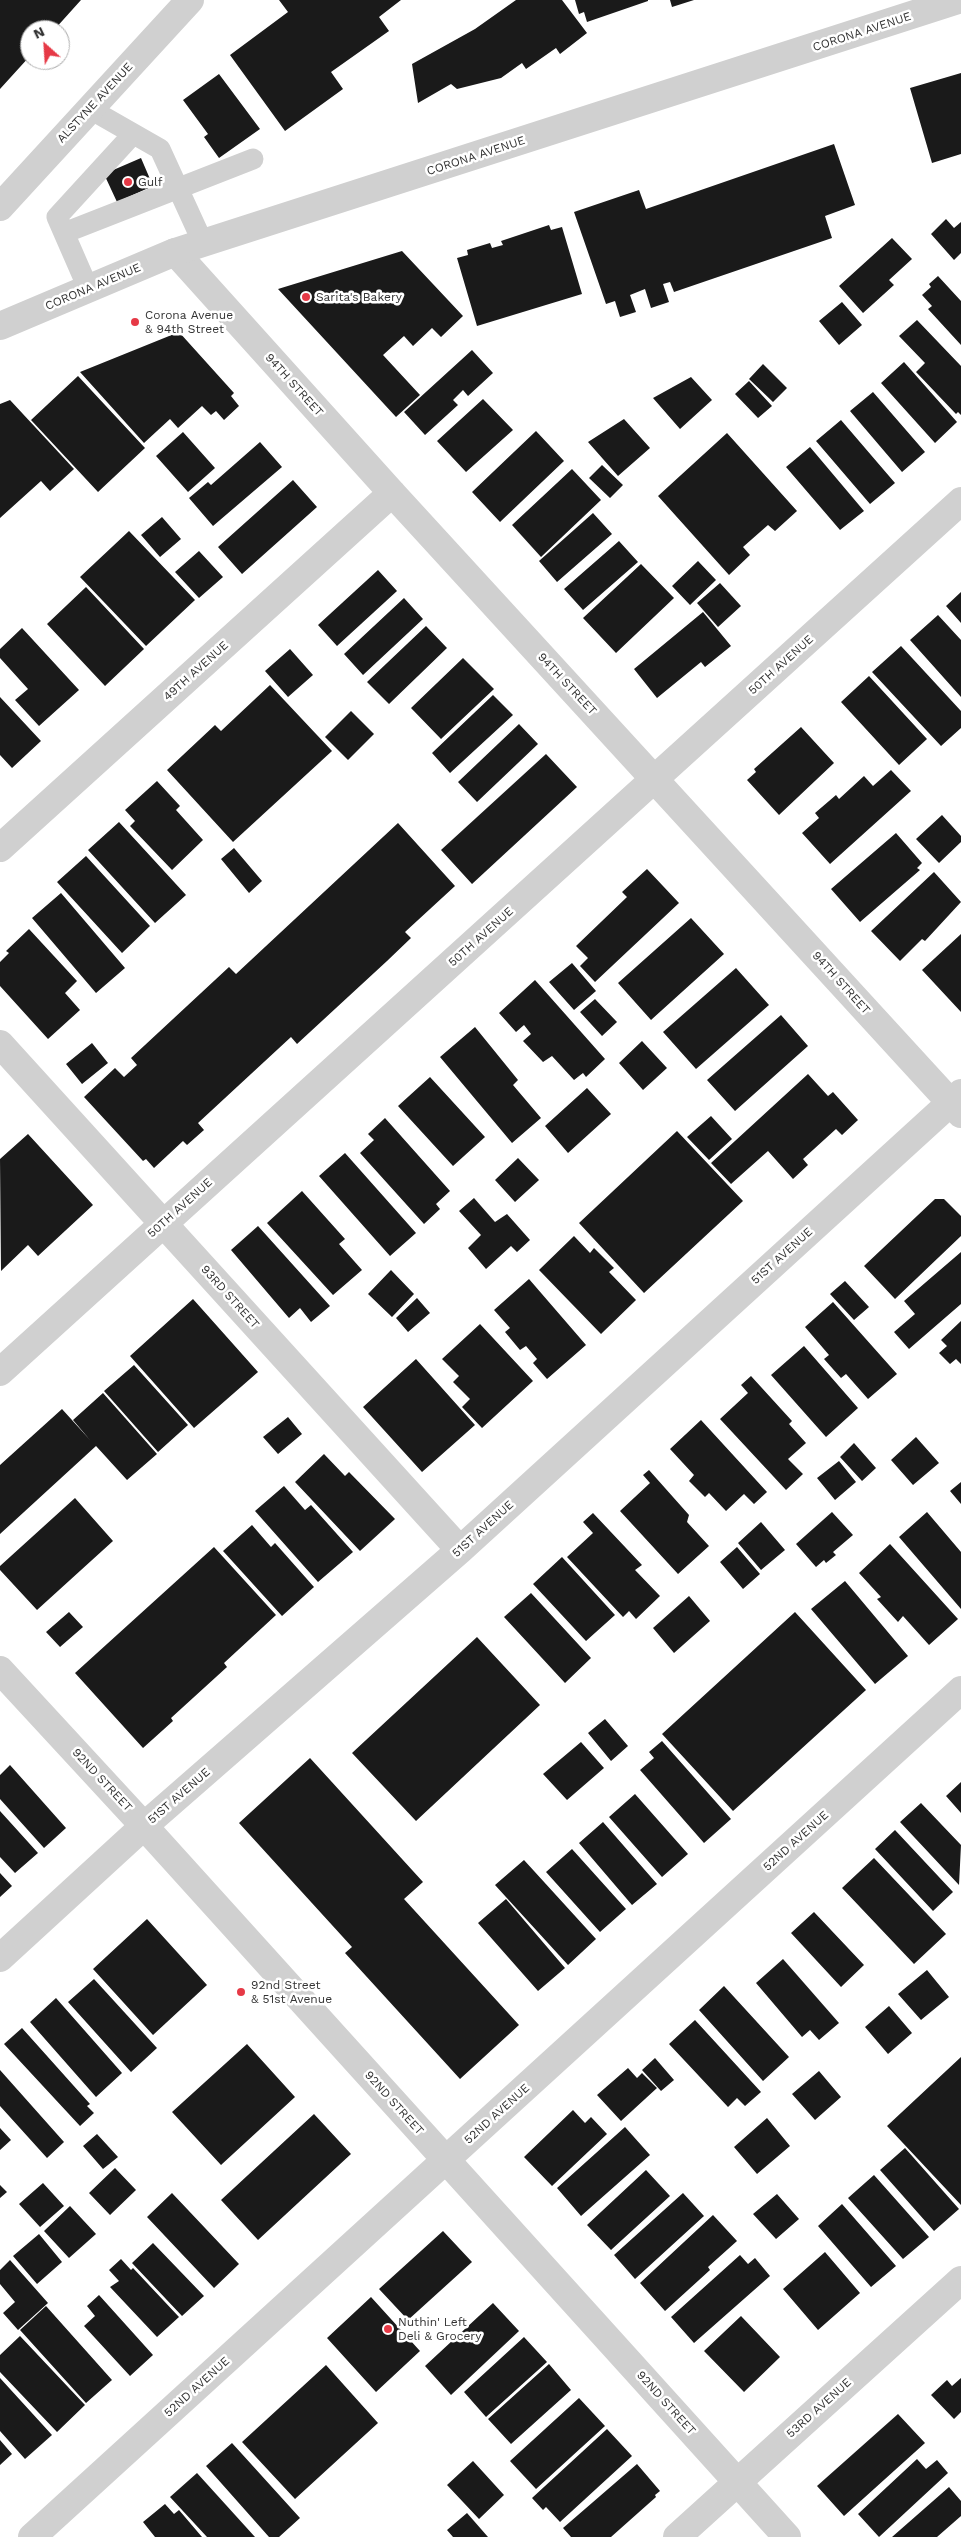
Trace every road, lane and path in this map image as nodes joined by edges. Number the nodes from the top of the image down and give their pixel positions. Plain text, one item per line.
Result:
1 (190, 0) edge
2 (958, 0) edge
3 (90, 109) junction
4 (133, 134) junction
5 (253, 159) dead end
6 (178, 188) junction
7 (0, 207) edge
8 (64, 233) junction
9 (203, 243) junction
10 (175, 252) junction
11 (88, 288) junction
12 (1, 323) edge
13 (392, 493) junction
14 (961, 501) edge
15 (656, 780) junction
16 (0, 848) edge
17 (0, 1044) edge
18 (958, 1103) edge
19 (164, 1223) junction
20 (0, 1372) edge
21 (460, 1550) junction
22 (0, 1670) edge
23 (961, 1690) edge
24 (144, 1826) junction
25 (0, 1958) edge
26 (446, 2160) junction
27 (961, 2280) edge
28 (737, 2482) junction
29 (32, 2537) edge
30 (677, 2537) edge
31 (787, 2537) edge

1 - 3 street, ALSTYNE AVENUE
2 - 9 street, CORONA AVENUE
3 - 4 lane
3 - 7 street, ALSTYNE AVENUE
4 - 6 lane
4 - 8 lane
5 - 6 lane
6 - 8 lane
6 - 9 lane
8 - 11 lane
9 - 10 street, CORONA AVENUE
10 - 11 street, CORONA AVENUE
10 - 13 street, 94TH STREET
11 - 12 street, CORONA AVENUE
13 - 15 street, 94TH STREET
13 - 16 street, 49TH AVENUE
14 - 15 street, 50TH AVENUE
15 - 18 street, 94TH STREET
15 - 19 street, 50TH AVENUE
17 - 19 street, 93RD STREET
18 - 21 street, 51ST AVENUE
19 - 20 street, 50TH AVENUE
19 - 21 street, 93RD STREET
21 - 24 street, 51ST AVENUE
22 - 24 street, 92ND STREET
23 - 26 street, 52ND AVENUE
24 - 25 street, 51ST AVENUE
24 - 26 street, 92ND STREET
26 - 28 street, 92ND STREET
26 - 29 street, 52ND AVENUE
27 - 28 street, 53RD AVENUE
28 - 30 street, 53RD AVENUE
28 - 31 street, 92ND STREET

